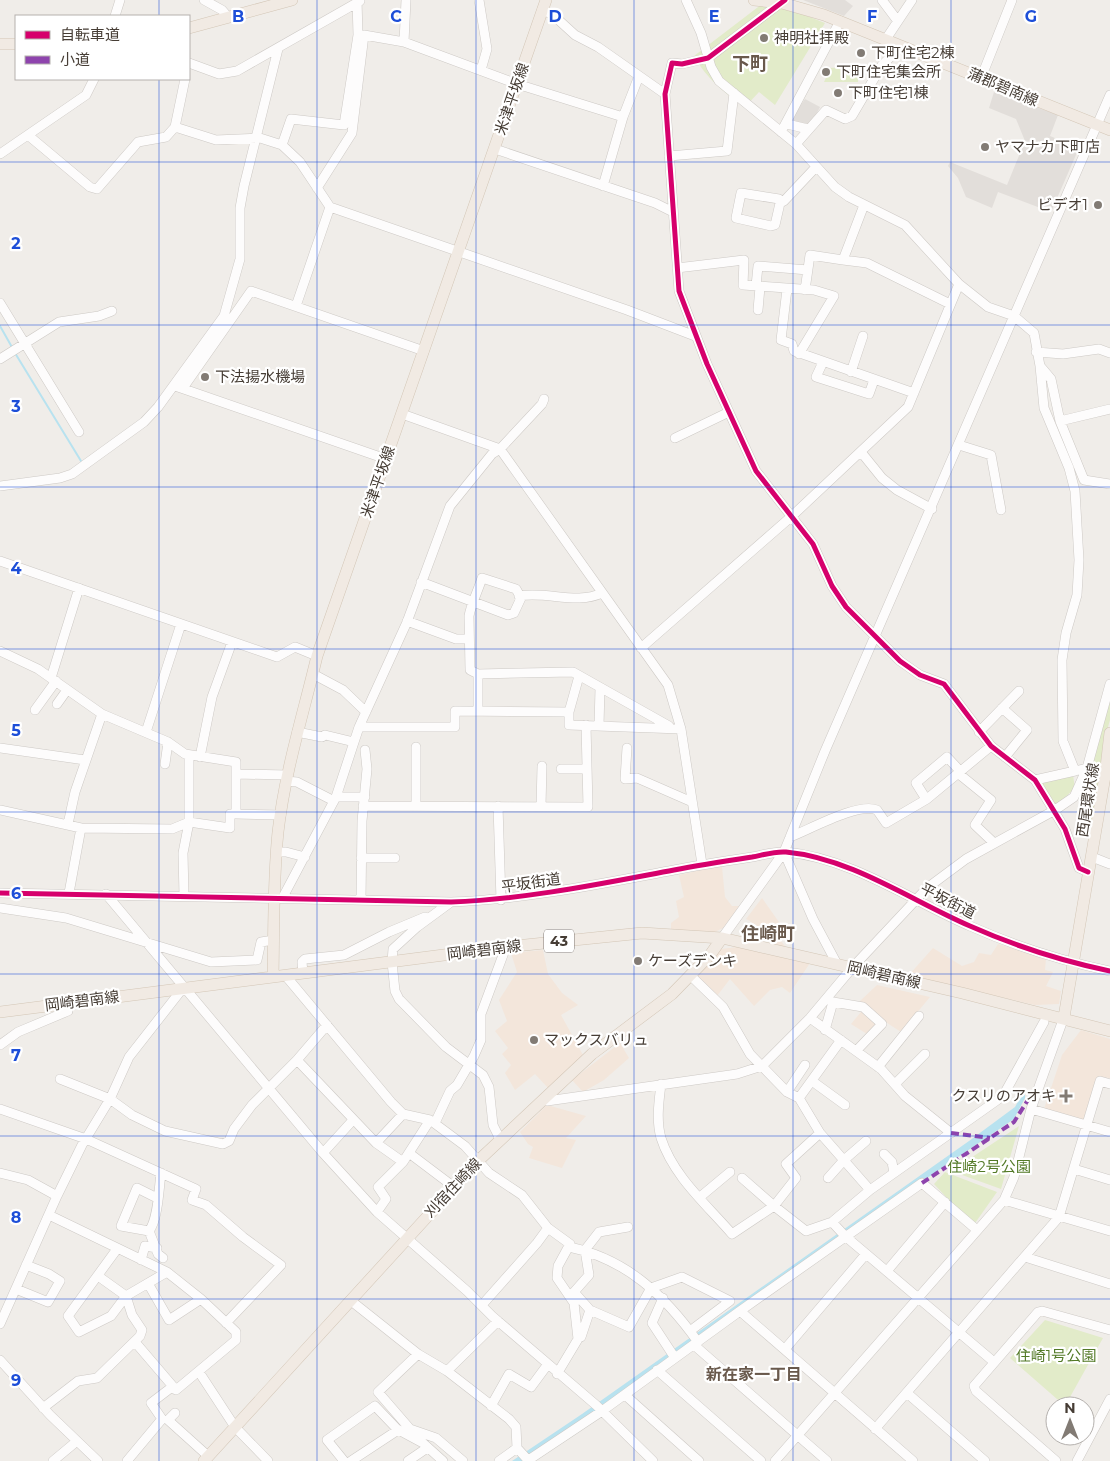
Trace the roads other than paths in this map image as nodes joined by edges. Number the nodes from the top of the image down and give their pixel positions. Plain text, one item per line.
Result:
1 (120, 0) edge
2 (204, 0) edge
3 (292, 0) edge
4 (406, 0) edge
5 (480, 0) edge
6 (686, 0) edge
7 (760, 0) edge
8 (882, 0) edge
9 (912, 0) edge
10 (1012, 0) edge
11 (359, 1) edge
12 (784, 1) edge
13 (258, 5) edge
14 (544, 5) edge
15 (116, 15) edge
16 (228, 17) junction
17 (897, 20) junction
18 (840, 21) junction
19 (190, 28) edge
20 (886, 39) junction
21 (404, 42) junction
22 (0, 44) edge
23 (15, 44) edge
24 (902, 46) junction
25 (278, 49) junction
26 (708, 58) junction
27 (190, 63) edge
28 (482, 70) junction
29 (638, 76) junction
30 (981, 78) junction
31 (94, 80) edge
32 (186, 80) edge
33 (517, 84) junction
34 (734, 93) junction
35 (665, 94) junction
36 (1110, 95) edge
37 (623, 117) junction
38 (786, 124) junction
39 (1098, 126) junction
40 (175, 127) junction
41 (808, 129) junction
42 (1110, 130) edge
43 (781, 132) junction
44 (29, 136) junction
45 (256, 139) junction
46 (796, 144) junction
47 (282, 145) junction
48 (495, 149) junction
49 (0, 154) edge
50 (669, 156) junction
51 (816, 167) junction
52 (603, 186) junction
53 (317, 188) junction
54 (781, 202) junction
55 (864, 205) junction
56 (330, 207) junction
57 (673, 212) junction
58 (459, 250) junction
59 (842, 260) junction
60 (677, 268) junction
61 (808, 270) junction
62 (958, 284) junction
63 (758, 287) junction
64 (787, 289) junction
65 (805, 290) junction
66 (0, 303) edge
67 (950, 304) junction
68 (296, 306) junction
69 (112, 310) dead end
70 (758, 310) dead end
71 (1014, 316) junction
72 (695, 336) junction
73 (863, 336) dead end
74 (24, 344) junction
75 (424, 352) junction
76 (1036, 352) junction
77 (799, 354) junction
78 (1110, 354) edge
79 (0, 359) edge
80 (822, 362) junction
81 (1040, 366) junction
82 (851, 372) junction
83 (874, 380) junction
84 (173, 385) junction
85 (183, 388) junction
86 (914, 393) junction
87 (544, 399) dead end
88 (1109, 411) edge
89 (729, 412) junction
90 (402, 414) junction
91 (1060, 421) junction
92 (79, 432) dead end
93 (675, 438) dead end
94 (959, 445) junction
95 (500, 449) junction
96 (861, 452) junction
97 (386, 459) junction
98 (1110, 484) edge
99 (0, 486) edge
100 (932, 509) junction
101 (1002, 510) dead end
102 (792, 516) junction
103 (0, 560) edge
104 (421, 582) junction
105 (79, 588) junction
106 (602, 593) junction
107 (520, 596) junction
108 (474, 601) junction
109 (407, 621) junction
110 (181, 624) junction
111 (877, 637) junction
112 (469, 639) junction
113 (232, 642) junction
114 (642, 648) junction
115 (0, 652) edge
116 (318, 656) junction
117 (313, 674) junction
118 (478, 674) junction
119 (579, 676) junction
120 (53, 680) junction
121 (1110, 684) edge
122 (600, 688) junction
123 (67, 690) junction
124 (1019, 691) dead end
125 (57, 704) dead end
126 (1002, 708) junction
127 (35, 710) dead end
128 (478, 711) junction
129 (366, 712) junction
130 (569, 712) junction
131 (102, 714) junction
132 (586, 725) junction
133 (599, 726) junction
134 (359, 728) junction
135 (671, 728) junction
136 (681, 729) junction
137 (146, 732) junction
138 (297, 732) junction
139 (979, 732) junction
140 (1110, 734) edge
141 (168, 742) junction
142 (354, 742) junction
143 (991, 746) junction
144 (416, 747) dead end
145 (0, 748) edge
146 (627, 748) dead end
147 (366, 750) dead end
148 (190, 755) junction
149 (1005, 756) junction
150 (200, 757) junction
151 (85, 760) junction
152 (165, 764) dead end
153 (542, 766) dead end
154 (1087, 768) junction
155 (561, 769) dead end
156 (587, 769) junction
157 (1075, 771) junction
158 (960, 773) junction
159 (236, 774) junction
160 (287, 778) junction
161 (1035, 780) junction
162 (335, 799) junction
163 (926, 799) junction
164 (364, 802) junction
165 (692, 802) junction
166 (416, 805) junction
167 (498, 806) junction
168 (540, 806) junction
169 (0, 810) edge
170 (1055, 810) junction
171 (236, 814) junction
172 (281, 815) junction
173 (189, 822) junction
174 (68, 824) junction
175 (81, 828) junction
176 (790, 838) junction
177 (994, 843) junction
178 (277, 852) junction
179 (784, 852) junction
180 (305, 857) junction
181 (361, 858) junction
182 (395, 858) dead end
183 (1101, 860) edge
184 (702, 864) junction
185 (1088, 872) junction
186 (0, 892) edge
187 (69, 893) junction
188 (106, 894) junction
189 (184, 896) junction
190 (279, 898) junction
191 (915, 898) junction
192 (361, 900) junction
193 (500, 900) junction
194 (451, 902) junction
195 (0, 908) edge
196 (441, 910) junction
197 (722, 938) junction
198 (274, 940) junction
199 (143, 941) junction
200 (506, 947) junction
201 (392, 962) junction
202 (1072, 963) junction
203 (837, 964) junction
204 (852, 968) junction
205 (1110, 971) edge
206 (304, 973) junction
207 (286, 975) junction
208 (691, 976) junction
209 (273, 977) junction
210 (183, 988) junction
211 (832, 998) junction
212 (67, 1003) junction
213 (0, 1012) edge
214 (919, 1016) dead end
215 (810, 1018) junction
216 (1064, 1018) junction
217 (1044, 1022) dead end
218 (327, 1025) junction
219 (826, 1030) junction
220 (1110, 1030) edge
221 (841, 1040) junction
222 (0, 1045) edge
223 (856, 1051) junction
224 (925, 1054) dead end
225 (297, 1060) junction
226 (469, 1065) junction
227 (805, 1065) dead end
228 (762, 1066) junction
229 (878, 1066) junction
230 (60, 1079) dead end
231 (812, 1080) junction
232 (660, 1084) junction
233 (895, 1084) junction
234 (1110, 1084) edge
235 (270, 1088) junction
236 (787, 1092) junction
237 (544, 1098) junction
238 (799, 1098) junction
239 (110, 1099) junction
240 (846, 1105) dead end
241 (0, 1109) edge
242 (1031, 1109) junction
243 (403, 1114) junction
244 (353, 1120) junction
245 (432, 1121) junction
246 (1087, 1125) junction
247 (1110, 1132) edge
248 (951, 1133) junction
249 (820, 1134) junction
250 (86, 1139) junction
251 (500, 1139) junction
252 (866, 1141) dead end
253 (376, 1143) junction
254 (323, 1152) junction
255 (409, 1153) junction
256 (884, 1154) dead end
257 (479, 1160) junction
258 (844, 1160) junction
259 (403, 1162) junction
260 (1074, 1168) junction
261 (730, 1172) dead end
262 (0, 1173) edge
263 (161, 1173) junction
264 (894, 1173) junction
265 (742, 1178) dead end
266 (828, 1178) dead end
267 (1110, 1180) edge
268 (454, 1186) junction
269 (870, 1190) junction
270 (57, 1196) junction
271 (700, 1197) junction
272 (157, 1198) junction
273 (1004, 1200) junction
274 (945, 1202) junction
275 (774, 1206) junction
276 (377, 1212) junction
277 (49, 1214) junction
278 (1060, 1217) junction
279 (832, 1222) junction
280 (628, 1227) dead end
281 (548, 1228) junction
282 (149, 1230) junction
283 (977, 1230) junction
284 (1110, 1231) edge
285 (845, 1236) junction
286 (407, 1239) junction
287 (569, 1247) junction
288 (157, 1248) junction
289 (117, 1249) junction
290 (586, 1250) junction
291 (866, 1254) junction
292 (1025, 1257) junction
293 (163, 1258) dead end
294 (141, 1260) junction
295 (26, 1265) junction
296 (167, 1272) junction
297 (887, 1272) junction
298 (98, 1276) junction
299 (1110, 1284) edge
300 (149, 1285) junction
301 (651, 1288) junction
302 (16, 1289) junction
303 (126, 1296) junction
304 (919, 1297) junction
305 (663, 1298) junction
306 (201, 1299) junction
307 (350, 1300) junction
308 (482, 1305) junction
309 (590, 1310) junction
310 (2, 1311) edge
311 (740, 1311) junction
312 (498, 1321) junction
313 (226, 1323) junction
314 (0, 1324) edge
315 (690, 1330) junction
316 (1110, 1330) edge
317 (958, 1333) junction
318 (580, 1338) dead end
319 (135, 1342) junction
320 (696, 1343) junction
321 (785, 1349) junction
322 (418, 1354) junction
323 (675, 1358) junction
324 (0, 1360) edge
325 (994, 1362) junction
326 (548, 1364) junction
327 (657, 1370) junction
328 (199, 1372) junction
329 (447, 1372) junction
330 (557, 1374) junction
331 (172, 1387) junction
332 (907, 1393) junction
333 (833, 1394) junction
334 (625, 1395) junction
335 (1110, 1399) edge
336 (491, 1406) junction
337 (43, 1408) junction
338 (602, 1411) junction
339 (175, 1413) dead end
340 (235, 1427) junction
341 (875, 1428) junction
342 (398, 1430) junction
343 (798, 1436) junction
344 (77, 1442) junction
345 (427, 1448) junction
346 (517, 1448) junction
347 (206, 1459) edge
348 (528, 1460) edge
349 (53, 1461) edge
350 (98, 1461) edge
351 (127, 1461) edge
352 (268, 1461) edge
353 (344, 1461) edge
354 (351, 1461) edge
355 (408, 1461) edge
356 (443, 1461) edge
357 (463, 1461) edge
358 (500, 1461) edge
359 (653, 1461) edge
360 (700, 1461) edge
361 (761, 1461) edge
362 (775, 1461) edge
363 (827, 1461) edge
364 (913, 1461) edge
365 (985, 1461) edge
366 (1056, 1461) edge
367 (1077, 1461) edge

1 - 15 street
2 - 16 street
3 - 13 main road
4 - 21 street
5 - 28 street
6 - 26 street
7 - 12 main road, 蒲郡碧南線
8 - 17 street
9 - 17 street
10 - 30 street
11 - 25 street
11 - 47 street
12 - 18 main road, 蒲郡碧南線
12 - 26 street
13 - 16 main road
14 - 29 street
14 - 33 main road, 米津平坂線
16 - 19 main road
17 - 20 street
18 - 20 main road, 蒲郡碧南線
18 - 38 street
20 - 24 main road, 蒲郡碧南線
21 - 28 street
21 - 53 street
22 - 23 main road
24 - 30 main road, 蒲郡碧南線
24 - 41 street
25 - 27 street
25 - 45 street
26 - 34 street
26 - 35 street
28 - 33 street
29 - 35 street
29 - 37 street
30 - 39 main road, 蒲郡碧南線
31 - 44 street
32 - 40 street
33 - 37 street
33 - 48 main road, 米津平坂線
34 - 43 street
34 - 50 street
35 - 50 street
36 - 39 street
37 - 52 street
38 - 41 street
38 - 43 street
39 - 42 main road, 蒲郡碧南線
39 - 71 street
40 - 44 street
40 - 45 street
41 - 46 street
43 - 46 street
44 - 49 street
45 - 47 street
45 - 84 street
46 - 51 street
47 - 53 street
48 - 52 street
48 - 58 main road, 米津平坂線
50 - 57 street
51 - 54 street
51 - 55 street
52 - 57 street
53 - 56 street
54 - 54 street
55 - 59 street
55 - 62 street
56 - 58 street
56 - 68 street
57 - 60 street
58 - 72 street
58 - 75 main road, 米津平坂線
59 - 61 street
59 - 67 street
60 - 63 street
60 - 72 street
61 - 63 street
61 - 65 street
62 - 67 street
62 - 71 street
63 - 64 street
63 - 70 street
64 - 65 street
64 - 77 street
65 - 77 street
66 - 74 street
67 - 86 street
68 - 75 street
68 - 85 street
69 - 74 street
71 - 76 street
71 - 94 street
72 - 89 street
73 - 82 street
74 - 79 street
74 - 92 street
75 - 90 main road, 米津平坂線
76 - 78 street
76 - 81 street
77 - 80 street
80 - 82 street
80 - 83 street
81 - 91 street
81 - 157 street
82 - 83 street
83 - 86 street
84 - 85 street
84 - 99 street
85 - 97 street
86 - 96 street
87 - 95 street
88 - 91 street
89 - 93 street
89 - 102 street
90 - 95 street
90 - 97 main road, 米津平坂線
91 - 98 street
94 - 100 street
94 - 101 street
95 - 104 street
95 - 106 street
96 - 100 street
96 - 102 street
97 - 116 main road, 米津平坂線
100 - 111 street
102 - 111 street
102 - 114 street
103 - 105 street
104 - 108 street
104 - 109 street
105 - 110 street
105 - 120 street
106 - 107 street
106 - 114 street
107 - 108 street
107 - 108 street
108 - 112 street
109 - 112 street
109 - 129 street
110 - 113 street
110 - 137 street
111 - 139 street
111 - 176 street
112 - 118 street
113 - 116 street
113 - 150 street
114 - 136 street
115 - 120 street
116 - 117 main road, 米津平坂線
117 - 129 street
117 - 138 main road, 米津平坂線
118 - 119 street
118 - 128 street
119 - 122 street
119 - 130 street
120 - 123 street
120 - 127 street
121 - 154 street
122 - 133 street
122 - 135 street
123 - 125 street
123 - 131 street
124 - 126 street
126 - 139 street
126 - 149 street
128 - 130 street
128 - 134 street
129 - 134 street
130 - 132 street
131 - 137 street
131 - 151 street
132 - 133 street
132 - 156 street
133 - 135 street
134 - 142 street
135 - 136 street
136 - 165 street
137 - 141 street
138 - 142 street
138 - 160 main road, 米津平坂線
139 - 143 street
140 - 183 main road, 西尾環状線
141 - 148 street
141 - 152 street
142 - 162 street
143 - 149 street
143 - 158 street
144 - 166 street
145 - 151 street
146 - 165 street
147 - 164 street
148 - 150 street
148 - 173 street
149 - 161 street
150 - 159 street
151 - 174 street
153 - 168 street
154 - 157 street
154 - 170 street
155 - 156 street
156 - 168 street
157 - 161 street
158 - 163 street
158 - 163 street
158 - 177 street
159 - 160 street
159 - 171 street
160 - 162 street
160 - 172 main road, 米津平坂線
161 - 170 street
162 - 164 street
162 - 180 street
163 - 176 street
164 - 166 street
164 - 181 street
165 - 184 street
166 - 167 street
167 - 168 street
167 - 193 street
169 - 174 street
170 - 177 street
170 - 185 street
171 - 172 street
171 - 173 street
172 - 178 main road, 米津平坂線
173 - 175 street
173 - 189 street
174 - 175 street
175 - 187 street
176 - 179 street
177 - 191 street
178 - 180 street
178 - 190 main road, 米津平坂線
179 - 184 street, 平坂街道
179 - 191 street, 平坂街道
179 - 197 street
179 - 203 street
180 - 190 street
181 - 182 street
181 - 192 street
183 - 185 main road, 西尾環状線
184 - 193 street, 平坂街道
185 - 202 main road, 西尾環状線
186 - 187 street
187 - 188 street
188 - 189 street
188 - 199 street
189 - 190 street
190 - 192 street, 平坂街道
190 - 198 main road, 米津平坂線
191 - 202 street, 平坂街道
191 - 204 street
192 - 194 street, 平坂街道
193 - 194 street, 平坂街道
194 - 196 street
195 - 199 street
196 - 201 street
196 - 206 street
197 - 200 main road, 岡崎碧南線 / 43
197 - 203 main road, 岡崎碧南線 / 43
197 - 208 main road, 刈宿住崎線
198 - 199 street
198 - 209 main road, 米津平坂線
199 - 210 street
200 - 201 main road, 岡崎碧南線 / 43
200 - 226 street
201 - 206 main road, 岡崎碧南線 / 43
201 - 226 street
202 - 205 street, 平坂街道
202 - 216 main road, 西尾環状線
203 - 204 main road, 岡崎碧南線 / 43
204 - 211 street
204 - 216 main road, 岡崎碧南線 / 43
206 - 207 main road, 岡崎碧南線 / 43
207 - 209 main road, 岡崎碧南線 / 43
207 - 218 street
208 - 228 street
208 - 237 main road, 刈宿住崎線
209 - 210 main road, 岡崎碧南線 / 43
210 - 212 main road, 岡崎碧南線 / 43
210 - 235 street
210 - 239 street
211 - 215 street
211 - 219 street
211 - 223 street
212 - 213 main road, 岡崎碧南線 / 43
212 - 222 street
214 - 229 street
215 - 219 street
215 - 228 street
216 - 220 main road, 岡崎碧南線 / 43
216 - 242 street
217 - 248 street
218 - 225 street
218 - 243 street
219 - 221 street
221 - 223 street
221 - 231 street
223 - 229 street
224 - 233 street
225 - 235 street
225 - 244 street
226 - 245 street
226 - 251 street
227 - 236 street
228 - 232 street
228 - 236 street
229 - 233 street
230 - 239 street
231 - 238 street
231 - 240 street
232 - 237 street
232 - 271 street
233 - 248 street
234 - 246 street
235 - 239 street
235 - 254 street
236 - 238 street
237 - 251 main road, 刈宿住崎線
238 - 249 street
239 - 250 street
241 - 250 street
242 - 246 street
242 - 273 street
243 - 245 street
243 - 253 street
244 - 253 street
244 - 254 street
245 - 255 street
245 - 257 street
246 - 247 street
246 - 260 street
248 - 264 street
249 - 258 street
249 - 275 street
250 - 263 street
250 - 270 street
251 - 257 main road, 刈宿住崎線
252 - 258 street
253 - 259 street
254 - 276 street
255 - 259 street
255 - 268 street
256 - 264 street
257 - 268 main road, 刈宿住崎線
257 - 281 street
258 - 266 street
258 - 269 street
259 - 276 street
260 - 267 street
260 - 278 street
261 - 271 street
262 - 270 street
263 - 272 street
263 - 313 street
264 - 269 street
265 - 275 street
268 - 286 main road, 刈宿住崎線
269 - 279 street
270 - 277 street
271 - 275 street
272 - 282 street
272 - 282 street
273 - 278 street
273 - 283 street
274 - 283 street
274 - 285 street
274 - 297 street
275 - 279 street
276 - 286 street
277 - 289 street
277 - 295 street
278 - 284 street
278 - 292 street
279 - 285 street
280 - 290 street
281 - 287 street
281 - 308 street
282 - 288 street
283 - 304 street
285 - 291 street
285 - 311 street
286 - 307 main road, 刈宿住崎線
286 - 308 street
287 - 290 street
287 - 330 street
288 - 293 street
288 - 294 street
289 - 294 street
289 - 298 street
290 - 301 street
290 - 309 street
291 - 297 street
291 - 321 street
292 - 299 street
292 - 317 street
294 - 296 street
295 - 302 street
295 - 302 street
296 - 300 street
296 - 306 street
297 - 304 street
298 - 303 street
298 - 303 street
300 - 303 street
300 - 306 street
301 - 305 street
301 - 309 street
301 - 315 street
302 - 310 street
303 - 319 street
304 - 317 street
304 - 333 street
305 - 315 street
305 - 323 street
306 - 313 street
307 - 322 street
307 - 340 main road, 刈宿住崎線
308 - 312 street
309 - 318 street
310 - 314 street
311 - 320 street
311 - 321 street
312 - 326 street
312 - 329 street
313 - 328 street
315 - 320 street
316 - 325 street
317 - 325 street
317 - 332 street
319 - 331 street
319 - 337 street
320 - 323 street
320 - 343 street
321 - 333 street
322 - 329 street
322 - 357 street
323 - 327 street
324 - 337 street
325 - 366 street
326 - 330 street
326 - 336 street
327 - 334 street
327 - 361 street
328 - 331 street
328 - 340 street
329 - 336 street
330 - 338 street
331 - 351 street
332 - 341 street
332 - 365 street
333 - 341 street
333 - 343 street
334 - 338 street
334 - 360 street
335 - 367 street
336 - 346 street
337 - 344 street
338 - 348 street
338 - 359 street
339 - 347 street
340 - 347 main road, 刈宿住崎線
340 - 352 street
341 - 364 street
342 - 345 street
342 - 353 street
342 - 354 street
343 - 362 street
343 - 363 street
344 - 349 street
344 - 350 street
345 - 355 street
345 - 356 street
346 - 348 street
346 - 358 street

